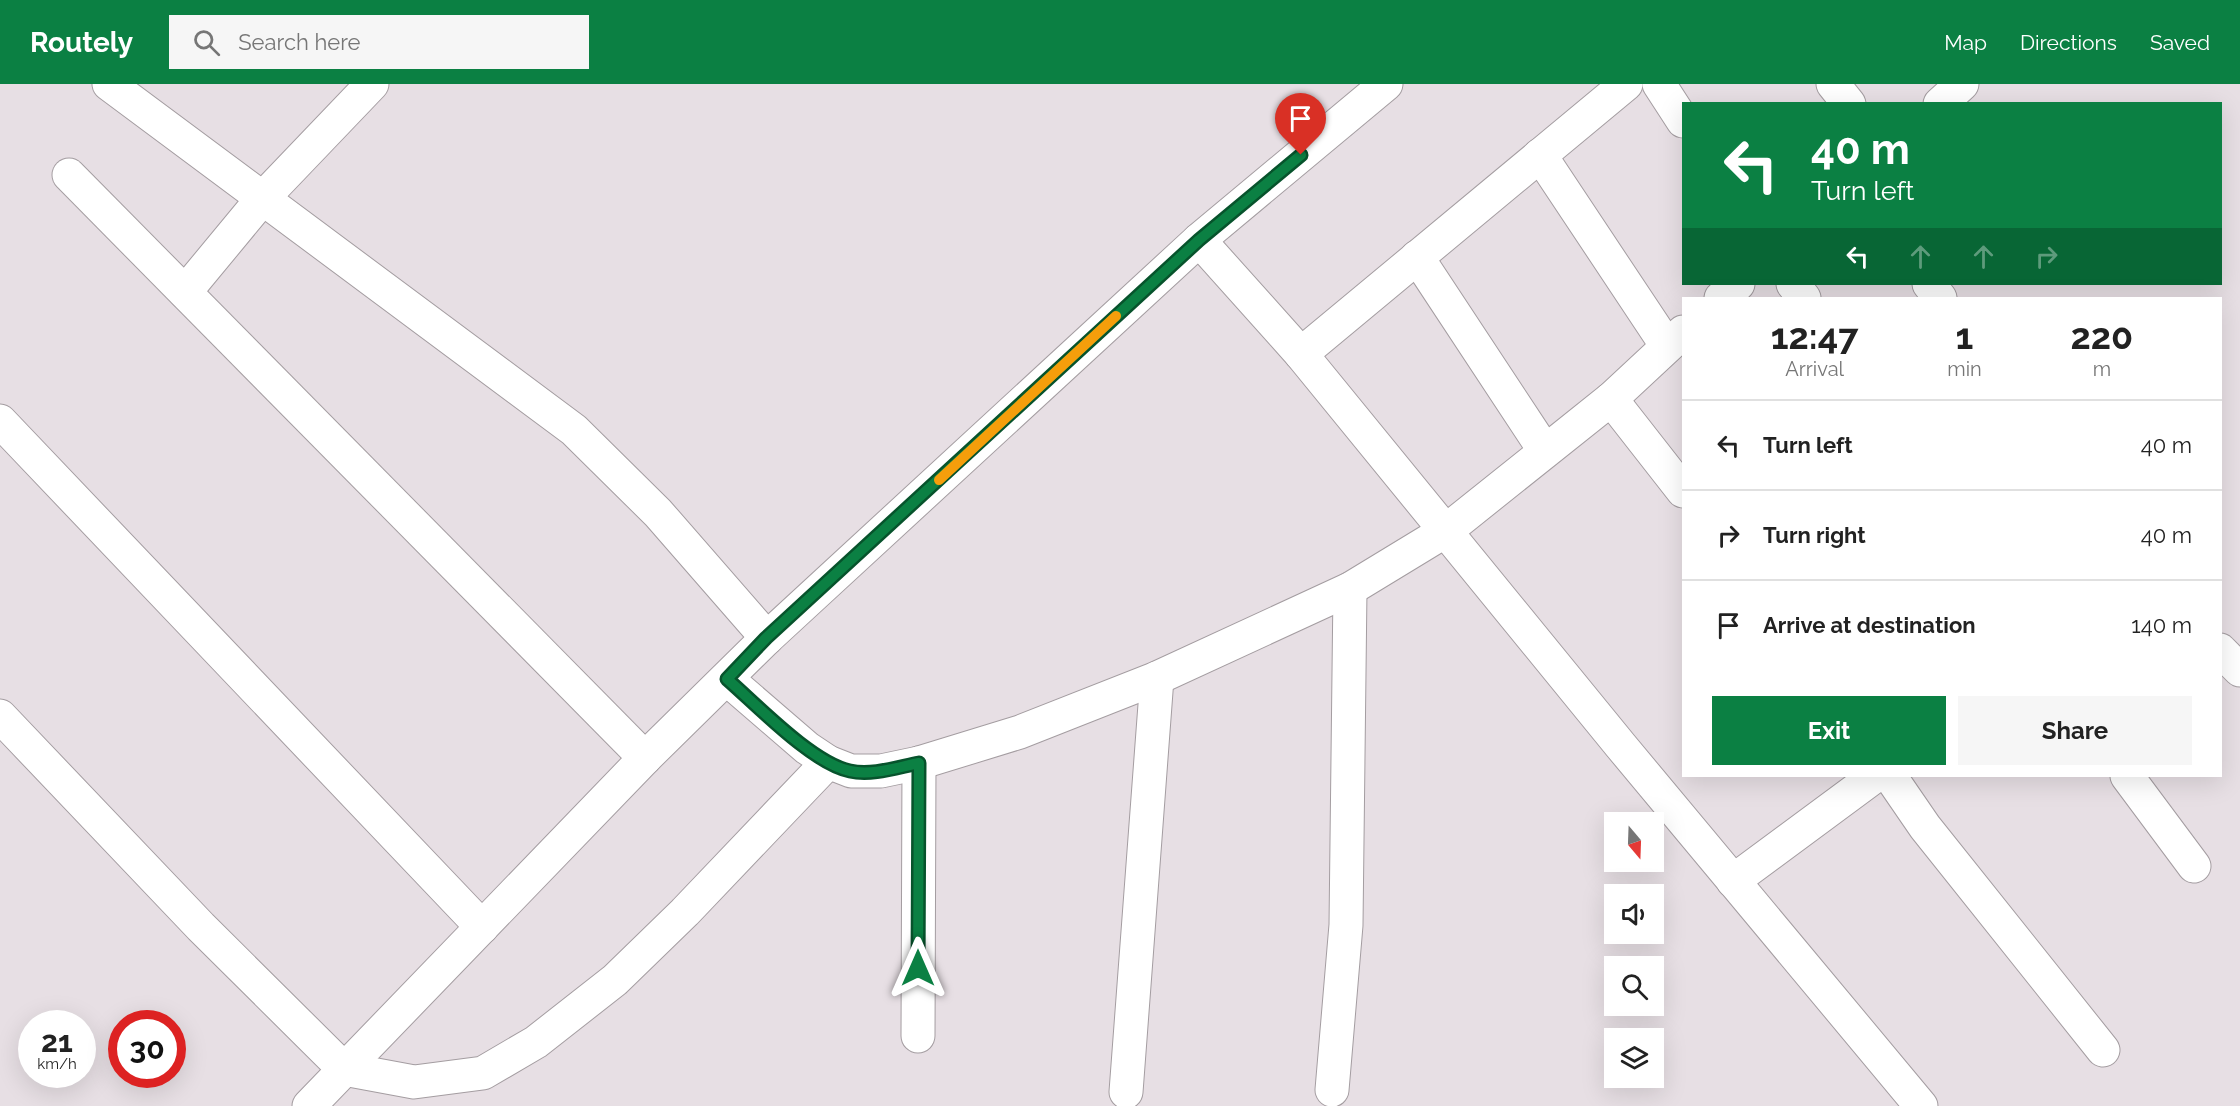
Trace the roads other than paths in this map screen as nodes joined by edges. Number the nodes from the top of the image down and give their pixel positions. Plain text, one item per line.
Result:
1 (109, 84) edge
2 (372, 84) edge
3 (1386, 84) edge
4 (1626, 84) edge
5 (1659, 84) edge
6 (1833, 84) edge
7 (1962, 84) edge
8 (1847, 102) edge
9 (1942, 102) edge
10 (1682, 119) edge
11 (1540, 155) junction
12 (69, 175) dead end
13 (262, 199) junction
14 (1199, 240) junction
15 (1417, 258) junction
16 (1737, 285) edge
17 (1793, 285) edge
18 (1930, 285) edge
19 (185, 292) junction
20 (1722, 297) edge
21 (1803, 297) edge
22 (1939, 297) edge
23 (1675, 339) edge
24 (1301, 354) junction
25 (1611, 399) junction
26 (0, 421) edge
27 (1545, 451) junction
28 (1682, 490) edge
29 (1447, 530) junction
30 (1350, 589) junction
31 (766, 638) junction
32 (2222, 652) edge
33 (2240, 670) edge
34 (1157, 678) junction
35 (727, 679) junction
36 (0, 716) edge
37 (645, 758) junction
38 (828, 762) junction
39 (919, 763) junction
40 (1874, 777) edge
41 (1891, 777) edge
42 (2128, 777) edge
43 (2194, 866) dead end
44 (1733, 881) junction
45 (482, 927) junction
46 (918, 1036) dead end
47 (2103, 1050) dead end
48 (344, 1069) junction
49 (1332, 1090) dead end
50 (1126, 1092) dead end
51 (309, 1106) edge
52 (1921, 1106) edge

1 - 13 street
2 - 13 street
3 - 14 street
4 - 11 street
5 - 10 street
6 - 8 street
7 - 9 street
11 - 15 street
11 - 23 street
12 - 19 street
13 - 19 street
13 - 31 street
14 - 24 street
14 - 31 street
15 - 24 street
15 - 27 street
16 - 20 street
17 - 21 street
18 - 22 street
19 - 37 street
23 - 25 street
24 - 29 street
25 - 27 street
25 - 28 street
26 - 45 street
27 - 29 street
29 - 30 street
29 - 44 street
30 - 34 street
30 - 49 street
31 - 35 street
32 - 33 street
34 - 39 street
34 - 50 street
35 - 37 street
35 - 38 street
36 - 48 street
37 - 45 street
38 - 39 street
38 - 48 street
39 - 46 street
40 - 44 street
41 - 47 street
42 - 43 street
44 - 52 street
45 - 48 street
48 - 51 street

